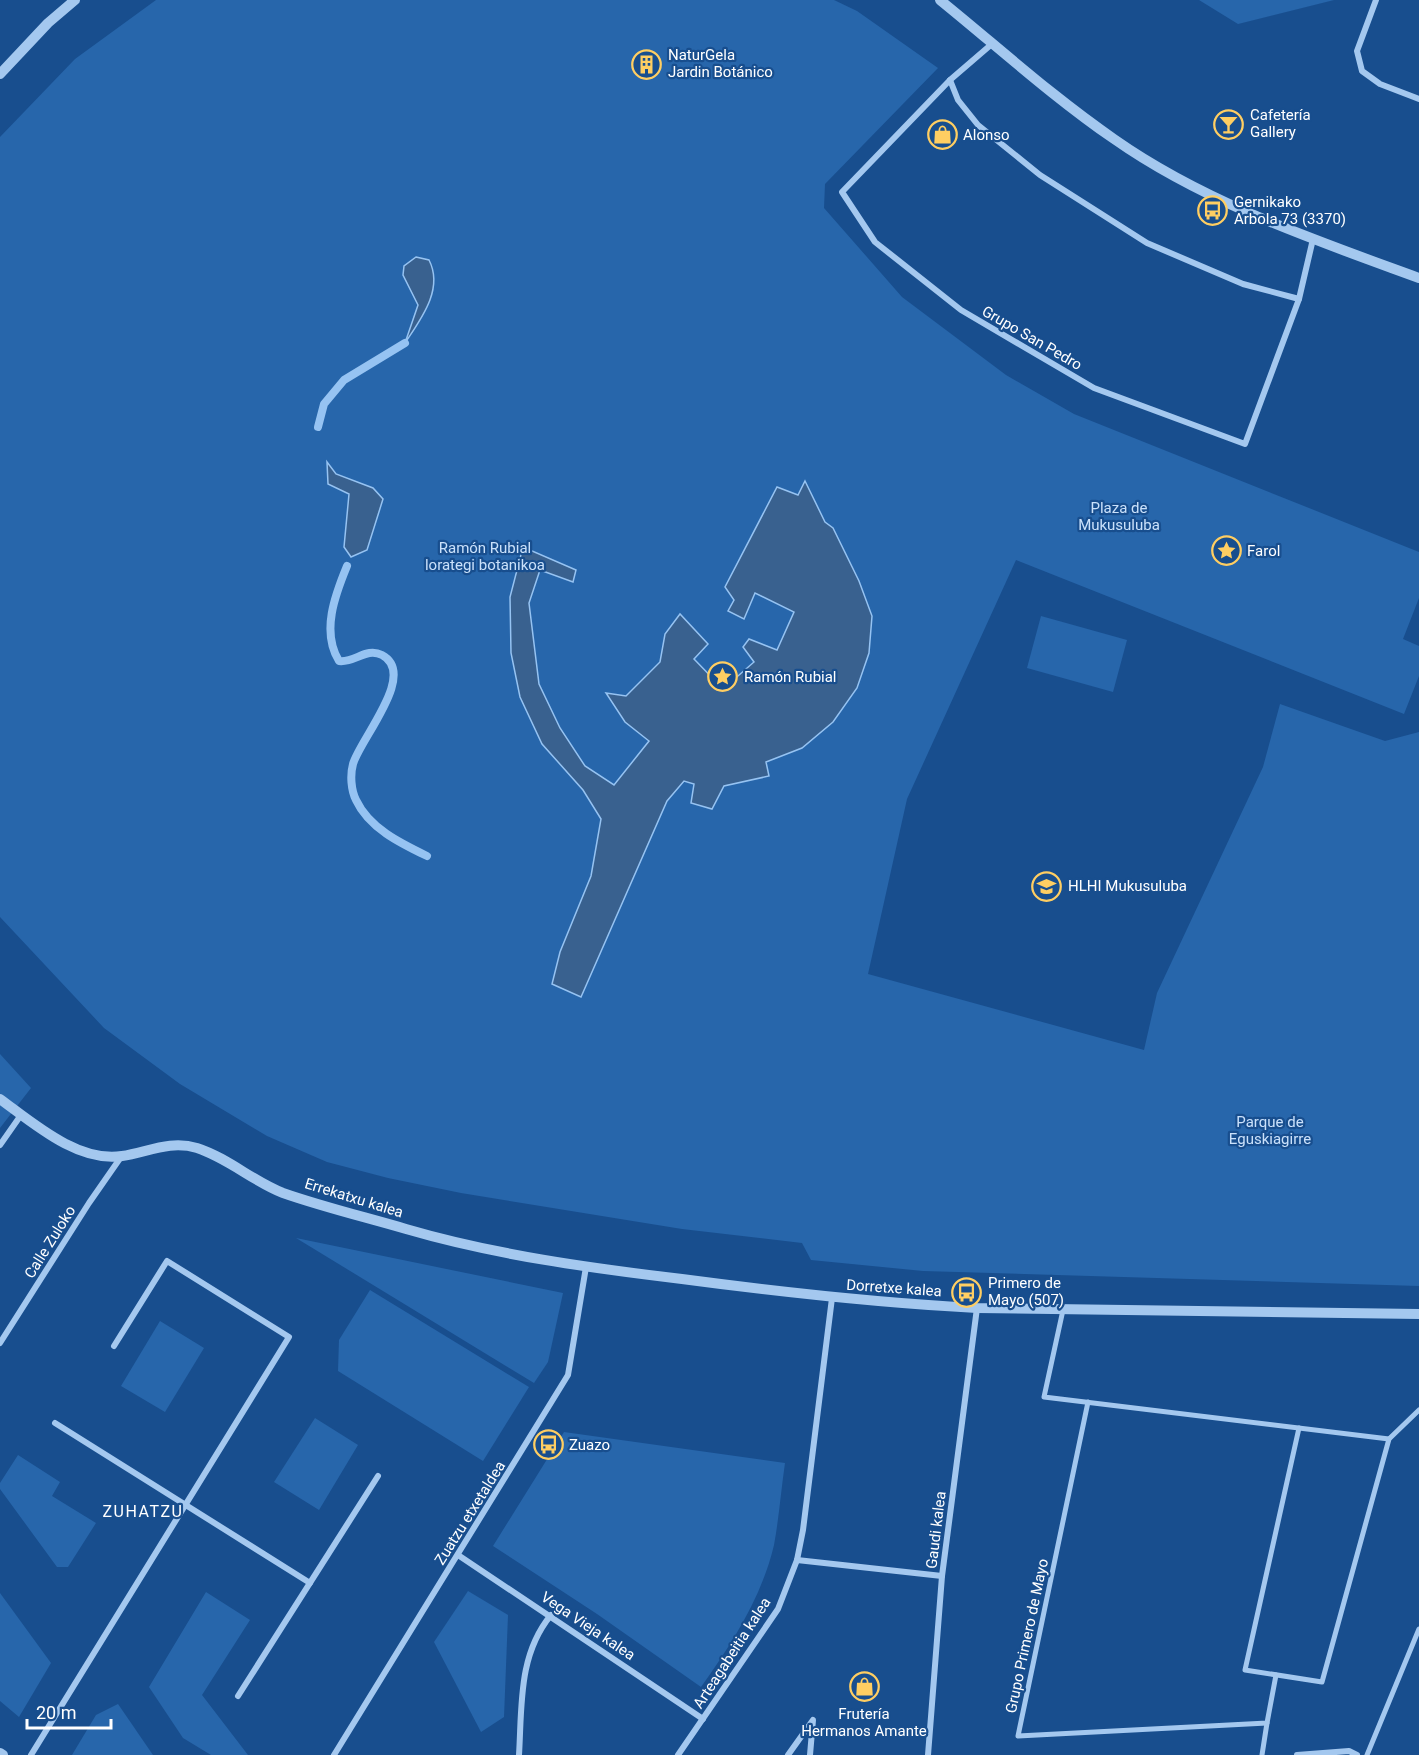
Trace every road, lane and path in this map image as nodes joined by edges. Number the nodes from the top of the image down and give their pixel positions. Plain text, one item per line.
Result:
1 (75, 0) edge
2 (940, 0) edge
3 (1376, 0) edge
4 (993, 43) junction
5 (0, 74) edge
6 (950, 80) junction
7 (1419, 99) edge
8 (1313, 238) junction
9 (1419, 278) edge
10 (1299, 299) junction
11 (0, 1100) edge
12 (21, 1114) junction
13 (0, 1145) edge
14 (122, 1156) junction
15 (586, 1268) junction
16 (832, 1298) junction
17 (977, 1308) junction
18 (1063, 1310) junction
19 (1419, 1314) edge
20 (0, 1342) edge
21 (114, 1346) dead end
22 (1088, 1402) junction
23 (1419, 1410) edge
24 (55, 1423) dead end
25 (1299, 1428) junction
26 (1389, 1439) junction
27 (378, 1476) dead end
28 (184, 1504) junction
29 (458, 1555) junction
30 (797, 1560) junction
31 (942, 1576) junction
32 (310, 1583) junction
33 (551, 1615) junction
34 (1419, 1629) edge
35 (1275, 1675) junction
36 (238, 1696) dead end
37 (703, 1719) junction
38 (1267, 1723) junction
39 (31, 1755) edge
40 (334, 1755) edge
41 (519, 1755) edge
42 (678, 1755) edge
43 (788, 1755) edge
44 (810, 1755) edge
45 (928, 1755) edge
46 (1262, 1755) edge
47 (1297, 1755) edge
48 (1357, 1755) edge
49 (1367, 1755) edge

1 - 5 street
2 - 4 street
3 - 7 street
4 - 6 street, Grupo San Pedro
4 - 8 street
6 - 10 street
6 - 10 street, Grupo San Pedro
8 - 9 street
8 - 10 street, Grupo San Pedro
11 - 12 street
12 - 13 street
12 - 14 street
14 - 15 street, Errekatxu kalea
14 - 20 street, Calle Zuloko
15 - 16 street, Dorretxe kalea
15 - 29 street, Zuatzu etxetaldea
16 - 17 street, Dorretxe kalea
16 - 30 street
17 - 18 street, Dorretxe kalea
17 - 31 street, Gaudi kalea
18 - 19 street, Dorretxe kalea
18 - 22 street
21 - 28 street
22 - 25 street
22 - 38 street, Grupo Primero de Mayo
23 - 26 street
24 - 28 street
25 - 26 street
25 - 35 street
26 - 35 street
27 - 32 street
28 - 32 street
28 - 39 street
29 - 33 street, Vega Vieja kalea
29 - 40 street, Zuatzu etxetaldea
30 - 31 street
30 - 37 street, Arteagabeitia kalea
31 - 45 street, Gaudi kalea
32 - 36 street
33 - 37 street, Vega Vieja kalea
33 - 41 street
34 - 49 street
35 - 38 street
37 - 42 street, Arteagabeitia kalea
38 - 46 street
43 - 44 street
47 - 48 street

